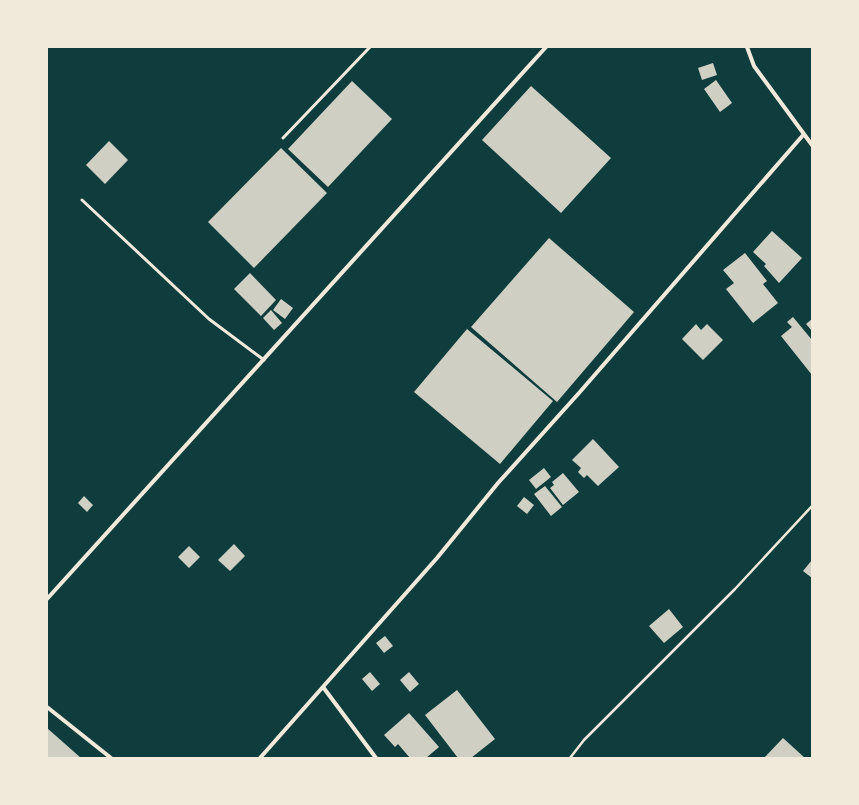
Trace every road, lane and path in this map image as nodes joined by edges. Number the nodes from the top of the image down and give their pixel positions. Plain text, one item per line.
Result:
1 (370, 47) edge
2 (546, 47) edge
3 (748, 47) edge
4 (804, 134) junction
5 (283, 138) dead end
6 (812, 146) edge
7 (82, 200) dead end
8 (264, 360) junction
9 (812, 506) edge
10 (47, 599) edge
11 (324, 687) junction
12 (47, 707) edge
13 (111, 758) edge
14 (260, 758) edge
15 (376, 758) edge
16 (570, 758) edge

1 - 5 lane
2 - 8 street
3 - 4 street
4 - 6 street
4 - 11 street
7 - 8 lane
8 - 10 street
9 - 16 path
11 - 14 street
11 - 15 street
12 - 13 street

